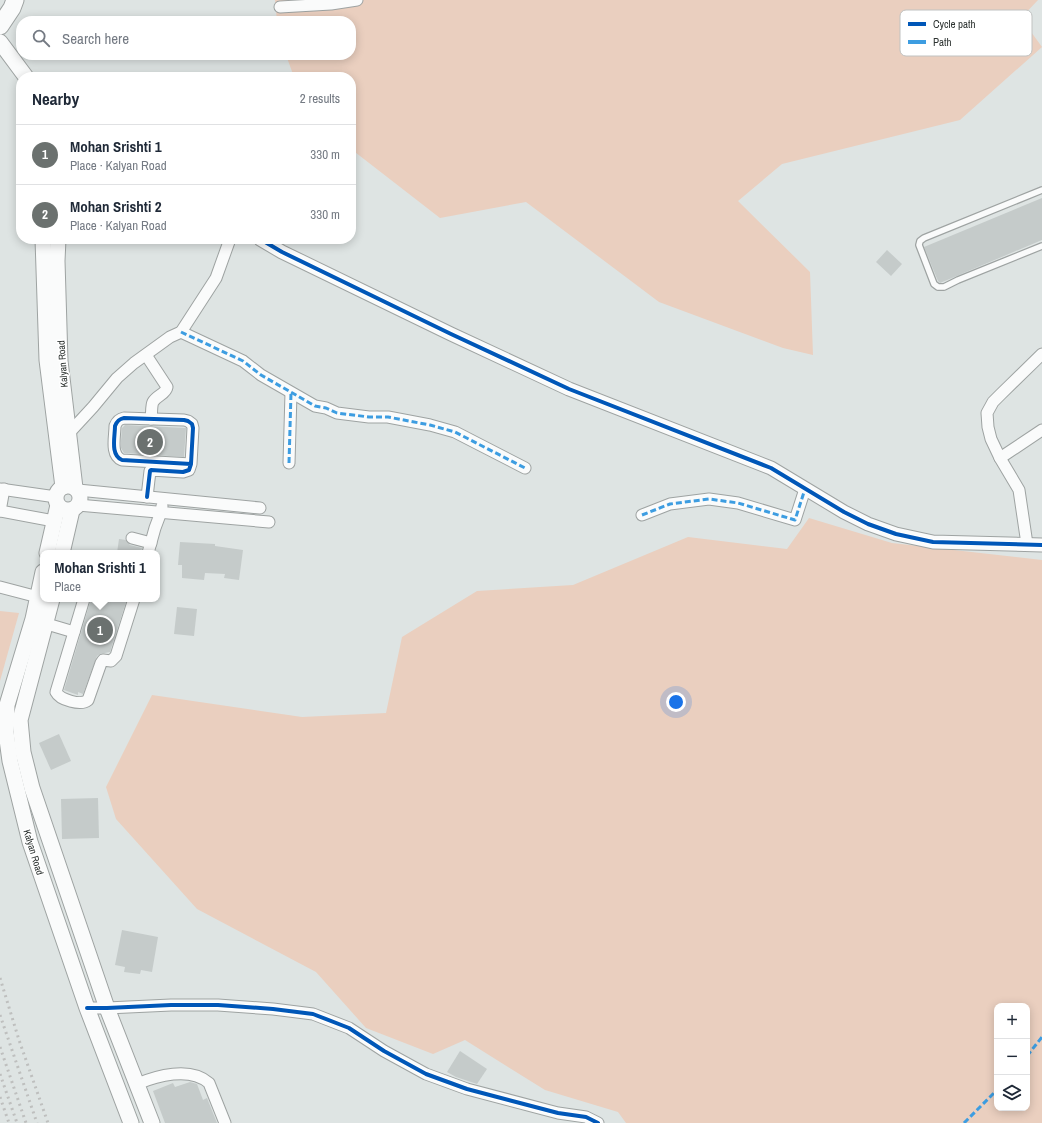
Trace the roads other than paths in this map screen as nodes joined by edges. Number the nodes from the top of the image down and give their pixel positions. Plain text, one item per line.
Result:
1 (15, 0) edge
2 (357, 0) edge
3 (280, 7) dead end
4 (0, 26) edge
5 (0, 42) edge
6 (22, 72) edge
7 (1042, 190) edge
8 (43, 244) edge
9 (58, 244) edge
10 (228, 244) edge
11 (268, 244) edge
12 (1042, 246) edge
13 (181, 332) junction
14 (1042, 354) edge
15 (146, 355) junction
16 (291, 393) junction
17 (151, 419) junction
18 (1042, 430) edge
19 (63, 434) junction
20 (1000, 458) junction
21 (289, 463) dead end
22 (191, 464) junction
23 (524, 468) dead end
24 (2, 489) edge
25 (805, 489) junction
26 (66, 493) junction
27 (147, 497) junction
28 (163, 498) junction
29 (75, 508) junction
30 (260, 508) dead end
31 (0, 511) edge
32 (161, 512) junction
33 (642, 515) dead end
34 (54, 521) junction
35 (269, 522) dead end
36 (132, 538) dead end
37 (1027, 544) junction
38 (1042, 546) edge
39 (149, 548) edge
40 (48, 550) edge
41 (63, 550) edge
42 (0, 587) edge
43 (40, 597) edge
44 (43, 602) edge
45 (45, 602) edge
46 (83, 602) edge
47 (133, 602) edge
48 (46, 624) junction
49 (74, 632) junction
50 (14, 740) junction
51 (87, 1008) junction
52 (107, 1008) junction
53 (137, 1084) junction
54 (558, 1118) edge
55 (131, 1123) edge
56 (152, 1123) edge
57 (225, 1123) edge
58 (598, 1123) edge

1 - 4 main road
2 - 3 street
5 - 6 main road
7 - 12 lane
8 - 19 main road, Kalyan Road
9 - 19 main road, Kalyan Road
10 - 13 street
11 - 25 street
13 - 15 street
13 - 16 street
14 - 20 street
15 - 17 street
15 - 19 street
16 - 21 street
16 - 23 street
17 - 22 street
17 - 22 street
18 - 20 street
19 - 26 main road, Kalyan Road
20 - 37 street
22 - 27 street
24 - 26 street
24 - 31 street
25 - 33 street
25 - 37 street
26 - 27 street
26 - 29 main road
26 - 29 main road
26 - 34 main road, Kalyan Road
27 - 28 street
28 - 30 street
28 - 32 street
29 - 32 street
29 - 41 main road
31 - 34 street
32 - 35 street
32 - 39 street
34 - 40 main road, Kalyan Road
36 - 39 street
37 - 38 street
42 - 43 street
44 - 50 main road, Kalyan Road
45 - 48 main road, Kalyan Road
46 - 49 street
47 - 49 street
48 - 49 street
48 - 50 main road, Kalyan Road
50 - 51 main road, Kalyan Road
50 - 52 main road, Kalyan Road
51 - 52 street
51 - 55 main road, Kalyan Road
52 - 53 main road, Kalyan Road
52 - 54 street
53 - 56 main road, Kalyan Road
53 - 57 street
54 - 58 street

